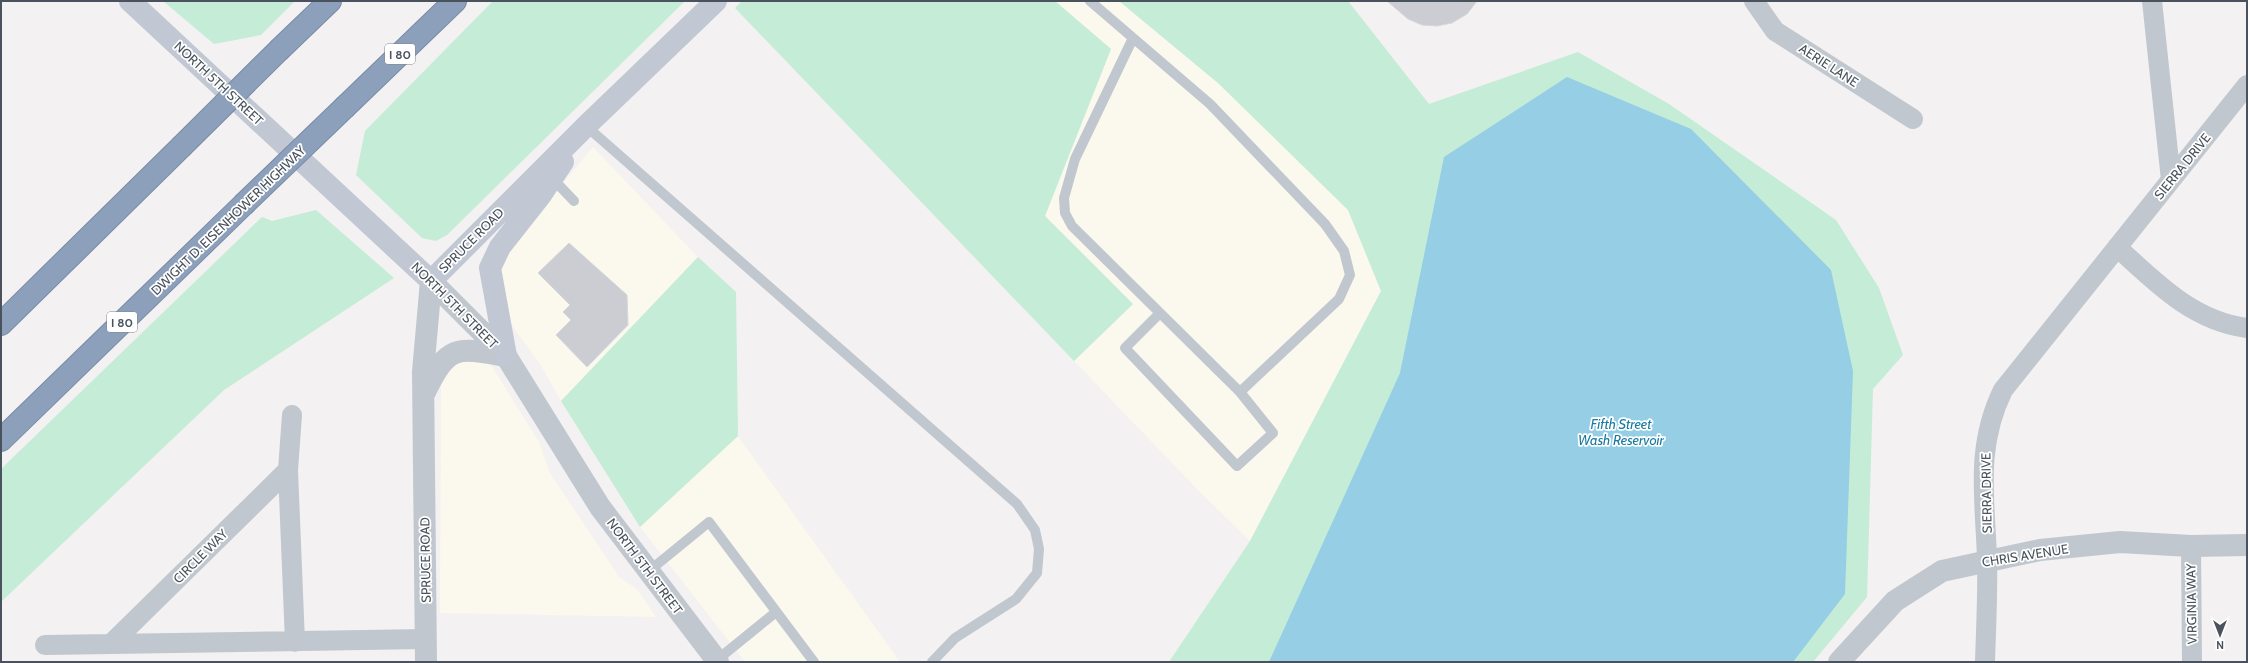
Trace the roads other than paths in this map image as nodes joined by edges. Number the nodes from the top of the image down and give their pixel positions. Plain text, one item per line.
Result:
1 (130, 1) edge
2 (330, 1) edge
3 (455, 1) edge
4 (716, 1) edge
5 (1090, 1) edge
6 (1754, 1) edge
7 (2152, 1) edge
8 (1133, 38) junction
9 (2247, 85) edge
10 (1913, 119) dead end
11 (586, 126) junction
12 (552, 178) junction
13 (2171, 180) junction
14 (574, 201) dead end
15 (2117, 247) junction
16 (431, 281) junction
17 (1160, 313) junction
18 (1, 324) edge
19 (2247, 328) edge
20 (506, 356) junction
21 (1240, 392) junction
22 (424, 395) junction
23 (292, 415) dead end
24 (1, 440) edge
25 (288, 470) junction
26 (2247, 544) edge
27 (2191, 546) junction
28 (1987, 560) junction
29 (649, 571) junction
30 (776, 612) junction
31 (426, 639) junction
32 (113, 642) junction
33 (295, 642) junction
34 (45, 645) dead end
35 (718, 661) edge
36 (426, 662) edge
37 (814, 662) edge
38 (932, 662) edge
39 (1839, 662) edge
40 (1985, 662) edge
41 (2192, 662) edge

1 - 16 main road, NORTH 5TH STREET
2 - 18 highway, bridge
3 - 24 highway, DWIGHT D. EISENHOWER HIGHWAY / I 80, bridge
4 - 11 main road, SPRUCE ROAD
5 - 8 lane
6 - 10 street, AERIE LANE
7 - 13 street
8 - 17 lane
8 - 21 lane
9 - 13 street, SIERRA DRIVE
11 - 12 main road
11 - 16 main road, SPRUCE ROAD
11 - 38 lane
12 - 14 lane
12 - 20 main road
13 - 15 street, SIERRA DRIVE
15 - 19 street
15 - 28 street, SIERRA DRIVE
16 - 20 street, NORTH 5TH STREET
16 - 22 street, SPRUCE ROAD
17 - 21 lane
17 - 21 lane
20 - 22 street
20 - 29 street, NORTH 5TH STREET
22 - 31 street, SPRUCE ROAD
23 - 25 street
25 - 32 street, CIRCLE WAY
25 - 33 street
26 - 27 street, CHRIS AVENUE
27 - 28 street, CHRIS AVENUE
27 - 41 street, VIRGINIA WAY
28 - 39 street, CHRIS AVENUE
28 - 40 street, SIERRA DRIVE
29 - 30 lane
29 - 35 street, NORTH 5TH STREET
30 - 35 lane
30 - 37 lane
31 - 33 street
31 - 36 street, SPRUCE ROAD
32 - 33 street
32 - 34 street

